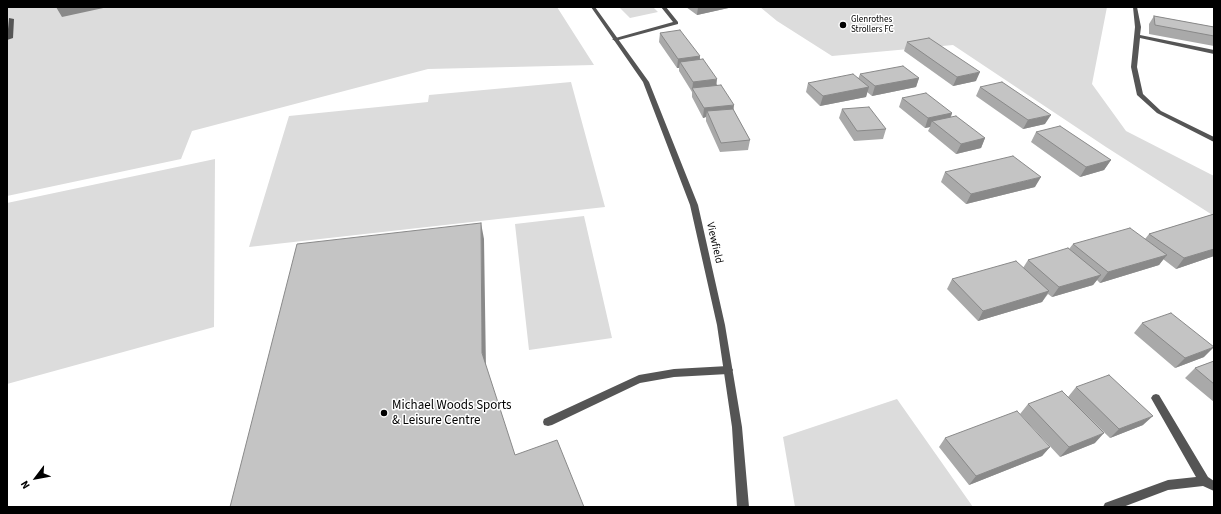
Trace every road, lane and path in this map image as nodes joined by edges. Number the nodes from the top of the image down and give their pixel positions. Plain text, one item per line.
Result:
1 (593, 7) edge
2 (663, 7) edge
3 (1135, 7) edge
4 (11, 19) dead end
5 (1137, 36) junction
6 (7, 38) edge
7 (615, 38) junction
8 (1214, 52) edge
9 (1214, 140) edge
10 (728, 370) junction
11 (1156, 398) dead end
12 (548, 422) dead end
13 (1209, 484) edge
14 (743, 507) edge
15 (1109, 507) edge

1 - 7 street, Viewfield
2 - 7 street
3 - 5 street
4 - 6 street
5 - 8 street
5 - 9 street
7 - 10 street, Viewfield
10 - 12 street
10 - 14 street, Viewfield
11 - 13 street
13 - 15 street

